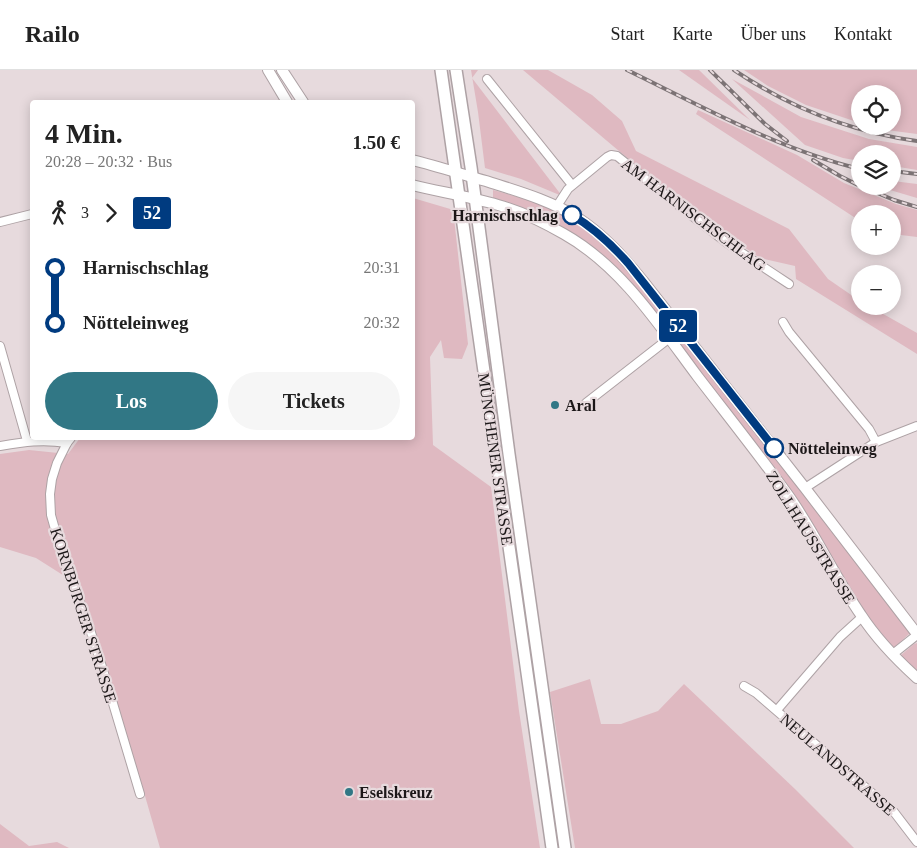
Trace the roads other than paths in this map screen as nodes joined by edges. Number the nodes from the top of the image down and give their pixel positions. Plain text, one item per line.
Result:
1 (268, 70) edge
2 (282, 70) edge
3 (441, 70) edge
4 (456, 70) edge
5 (487, 79) dead end
6 (275, 81) junction
7 (290, 82) junction
8 (286, 100) edge
9 (302, 100) edge
10 (415, 161) edge
11 (455, 172) junction
12 (472, 177) junction
13 (572, 185) junction
14 (415, 186) edge
15 (459, 196) junction
16 (475, 200) junction
17 (557, 206) junction
18 (30, 214) edge
19 (0, 222) edge
20 (789, 284) dead end
21 (783, 322) dead end
22 (681, 329) junction
23 (669, 339) junction
24 (0, 346) edge
25 (586, 403) dead end
26 (917, 426) edge
27 (69, 440) edge
28 (27, 441) junction
29 (876, 442) junction
30 (0, 446) edge
31 (805, 488) junction
32 (862, 617) junction
33 (917, 634) edge
34 (893, 654) junction
35 (917, 678) edge
36 (744, 686) dead end
37 (777, 710) junction
38 (140, 794) dead end
39 (917, 842) edge
40 (552, 848) edge
41 (565, 848) edge

1 - 6 main road
2 - 7 main road
3 - 11 main road, MÜNCHENER STRASSE
4 - 12 main road, MÜNCHENER STRASSE
5 - 13 street
6 - 7 main road
6 - 8 main road
7 - 9 main road
10 - 11 main road, ZOLLHAUSSTRASSE
11 - 12 main road, ZOLLHAUSSTRASSE
11 - 15 main road, MÜNCHENER STRASSE
12 - 16 main road, MÜNCHENER STRASSE
12 - 17 main road, ZOLLHAUSSTRASSE
13 - 17 street, AM HARNISCHSCHLAG
13 - 20 street, AM HARNISCHSCHLAG
14 - 15 main road, ZOLLHAUSSTRASSE
15 - 16 main road, ZOLLHAUSSTRASSE
15 - 40 main road, MÜNCHENER STRASSE
16 - 23 main road, ZOLLHAUSSTRASSE
16 - 41 main road, MÜNCHENER STRASSE
17 - 22 main road, ZOLLHAUSSTRASSE
18 - 19 street
21 - 29 street
22 - 23 street
22 - 31 main road, ZOLLHAUSSTRASSE
23 - 25 street
23 - 32 main road, ZOLLHAUSSTRASSE
24 - 28 street
26 - 29 street
27 - 28 street
27 - 38 street, KORNBURGER STRASSE
28 - 30 street
29 - 31 street
31 - 33 main road, ZOLLHAUSSTRASSE
32 - 34 main road, ZOLLHAUSSTRASSE
32 - 37 street, NEULANDSTRASSE
33 - 34 street
34 - 35 main road, ZOLLHAUSSTRASSE
36 - 37 street, NEULANDSTRASSE
37 - 39 street, NEULANDSTRASSE

